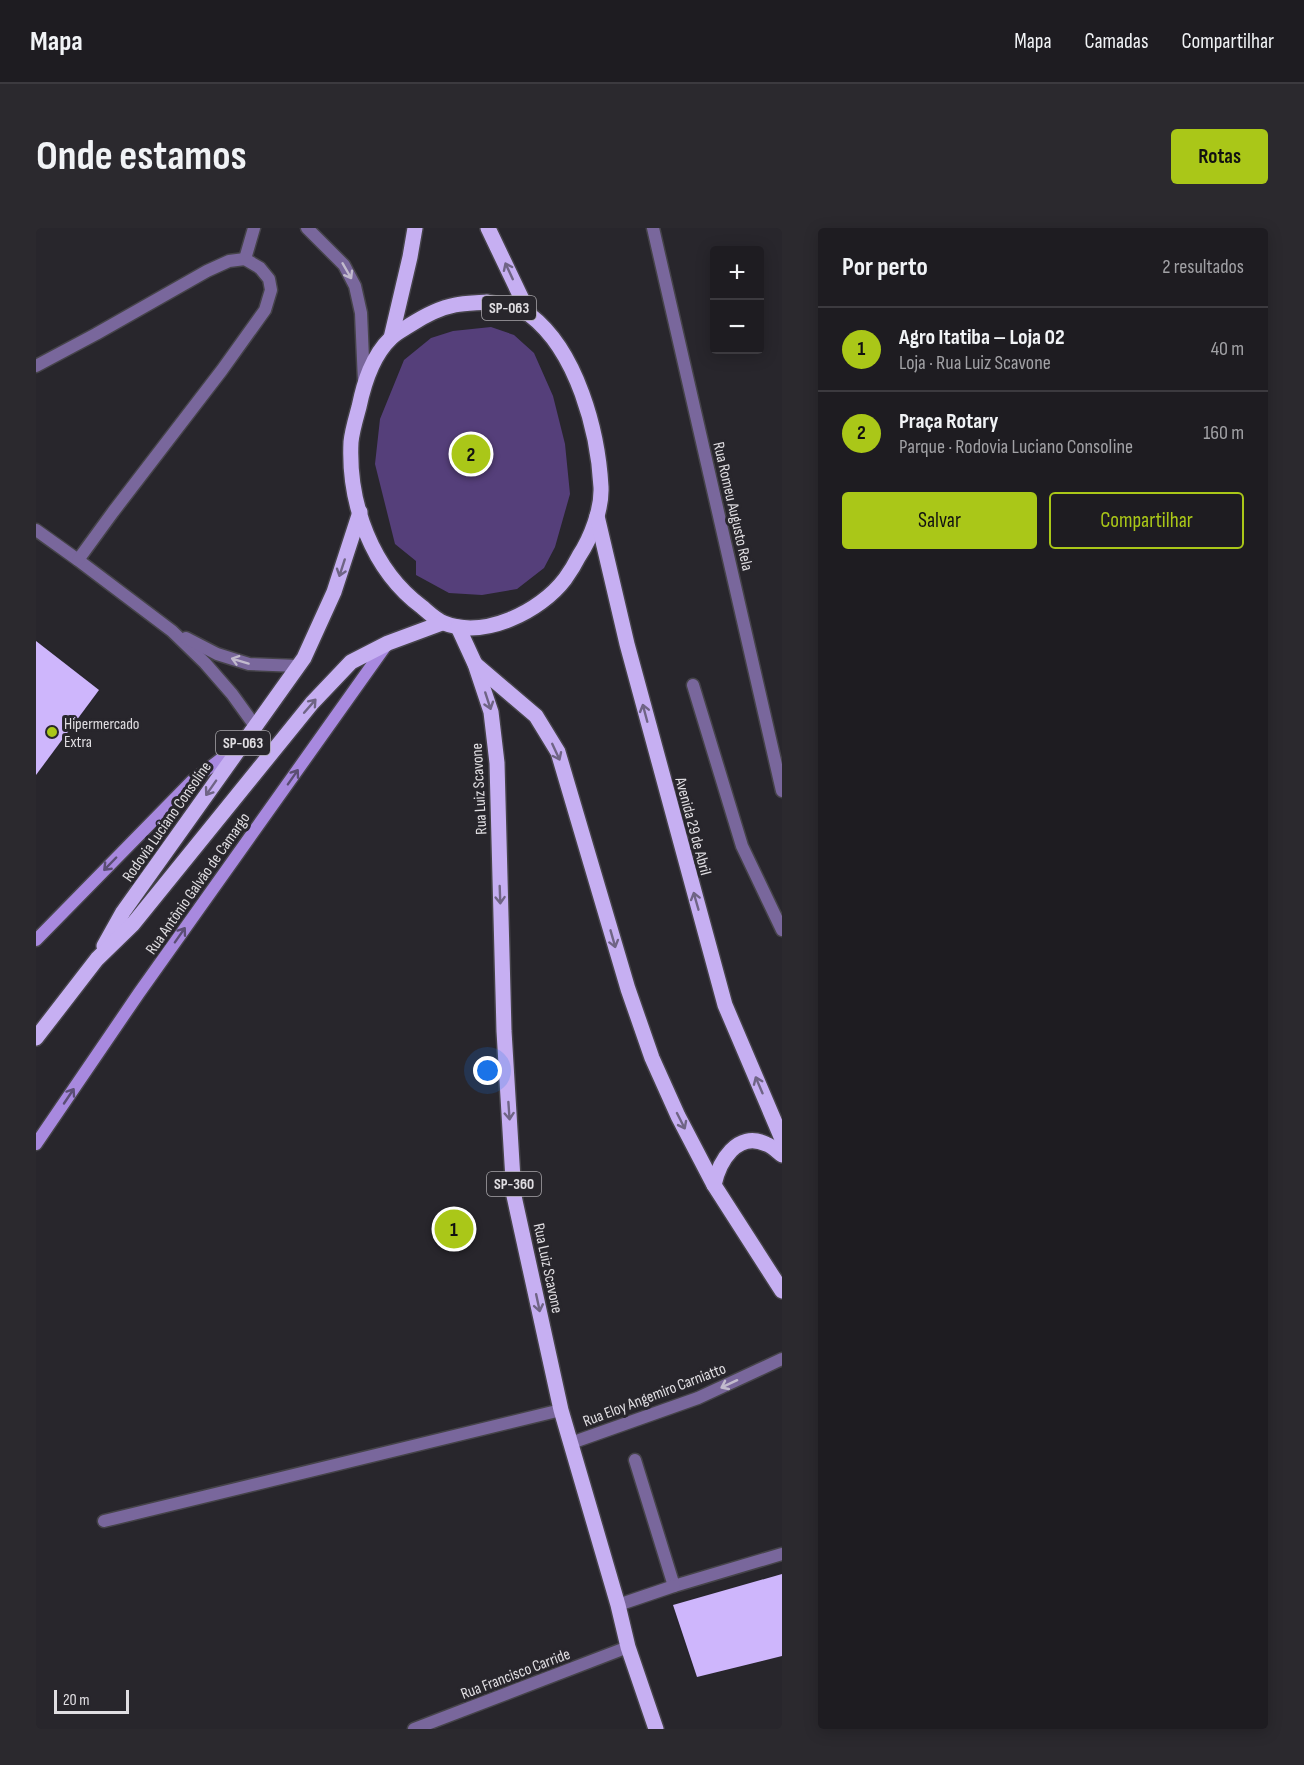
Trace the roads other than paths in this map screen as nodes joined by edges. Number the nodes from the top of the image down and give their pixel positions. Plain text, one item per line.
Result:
1 (254, 228) edge
2 (307, 228) edge
3 (414, 228) edge
4 (488, 228) edge
5 (653, 228) edge
6 (245, 259) junction
7 (529, 314) junction
8 (391, 338) junction
9 (36, 366) edge
10 (364, 382) junction
11 (360, 512) junction
12 (596, 515) junction
13 (36, 530) edge
14 (78, 560) junction
15 (442, 623) junction
16 (458, 627) junction
17 (171, 631) junction
18 (387, 643) junction
19 (476, 664) junction
20 (298, 666) junction
21 (693, 685) dead end
22 (255, 726) junction
23 (246, 739) junction
24 (782, 791) edge
25 (782, 930) edge
26 (36, 940) edge
27 (97, 959) junction
28 (36, 1038) edge
29 (782, 1139) edge
30 (36, 1144) edge
31 (782, 1155) edge
32 (714, 1185) junction
33 (782, 1291) edge
34 (782, 1359) edge
35 (561, 1410) junction
36 (571, 1443) junction
37 (635, 1460) dead end
38 (104, 1521) dead end
39 (782, 1554) edge
40 (674, 1586) junction
41 (618, 1605) junction
42 (628, 1647) junction
43 (414, 1729) edge
44 (656, 1729) edge

1 - 6 street
2 -> 10 street
3 - 8 main road, SP-063
7 -> 4 main road, SP-063
5 - 24 street, Rua Romeu Augusto Rela
6 - 9 street
6 - 14 street
7 - 8 main road, SP-063
7 - 12 main road, SP-063
8 - 10 main road, SP-063
10 - 11 main road, SP-063
11 - 15 main road, SP-063
11 -> 20 main road, Rodovia Luciano Consoline / SP-063
12 - 16 main road, SP-063
29 -> 12 main road, Avenida 29 de Abril
13 - 14 street
14 - 17 street
15 - 16 main road, SP-063
15 - 18 main road, Rodovia Luciano Consoline / SP-063
16 - 19 main road, Rua Luiz Scavone / SP-360
20 -> 17 street
17 - 22 street
27 -> 18 main road, Rodovia Luciano Consoline / SP-063
30 -> 18 main road, Rua Antônio Galvão de Camargo
19 -> 32 main road
19 -> 35 main road, Rua Luiz Scavone / SP-360
20 - 22 main road, Rodovia Luciano Consoline / SP-063
21 - 25 street
22 - 23 main road, Rodovia Luciano Consoline / SP-063
23 -> 26 main road
23 -> 27 main road, Rodovia Luciano Consoline / SP-063
27 - 28 main road, Rodovia Luciano Consoline / SP-063
31 - 32 main road
32 - 33 main road
34 -> 36 street, Rua Eloy Angemiro Carniatto
35 - 36 main road, Rua Luiz Scavone / SP-360
35 - 38 street
36 - 41 main road, Rua Luiz Scavone / SP-360
37 - 40 street
39 - 40 street
40 - 41 street
41 - 42 main road, Rua Luiz Scavone / SP-360
42 - 43 street, Rua Francisco Carride
42 - 44 main road, Rua Luiz Scavone / SP-360

